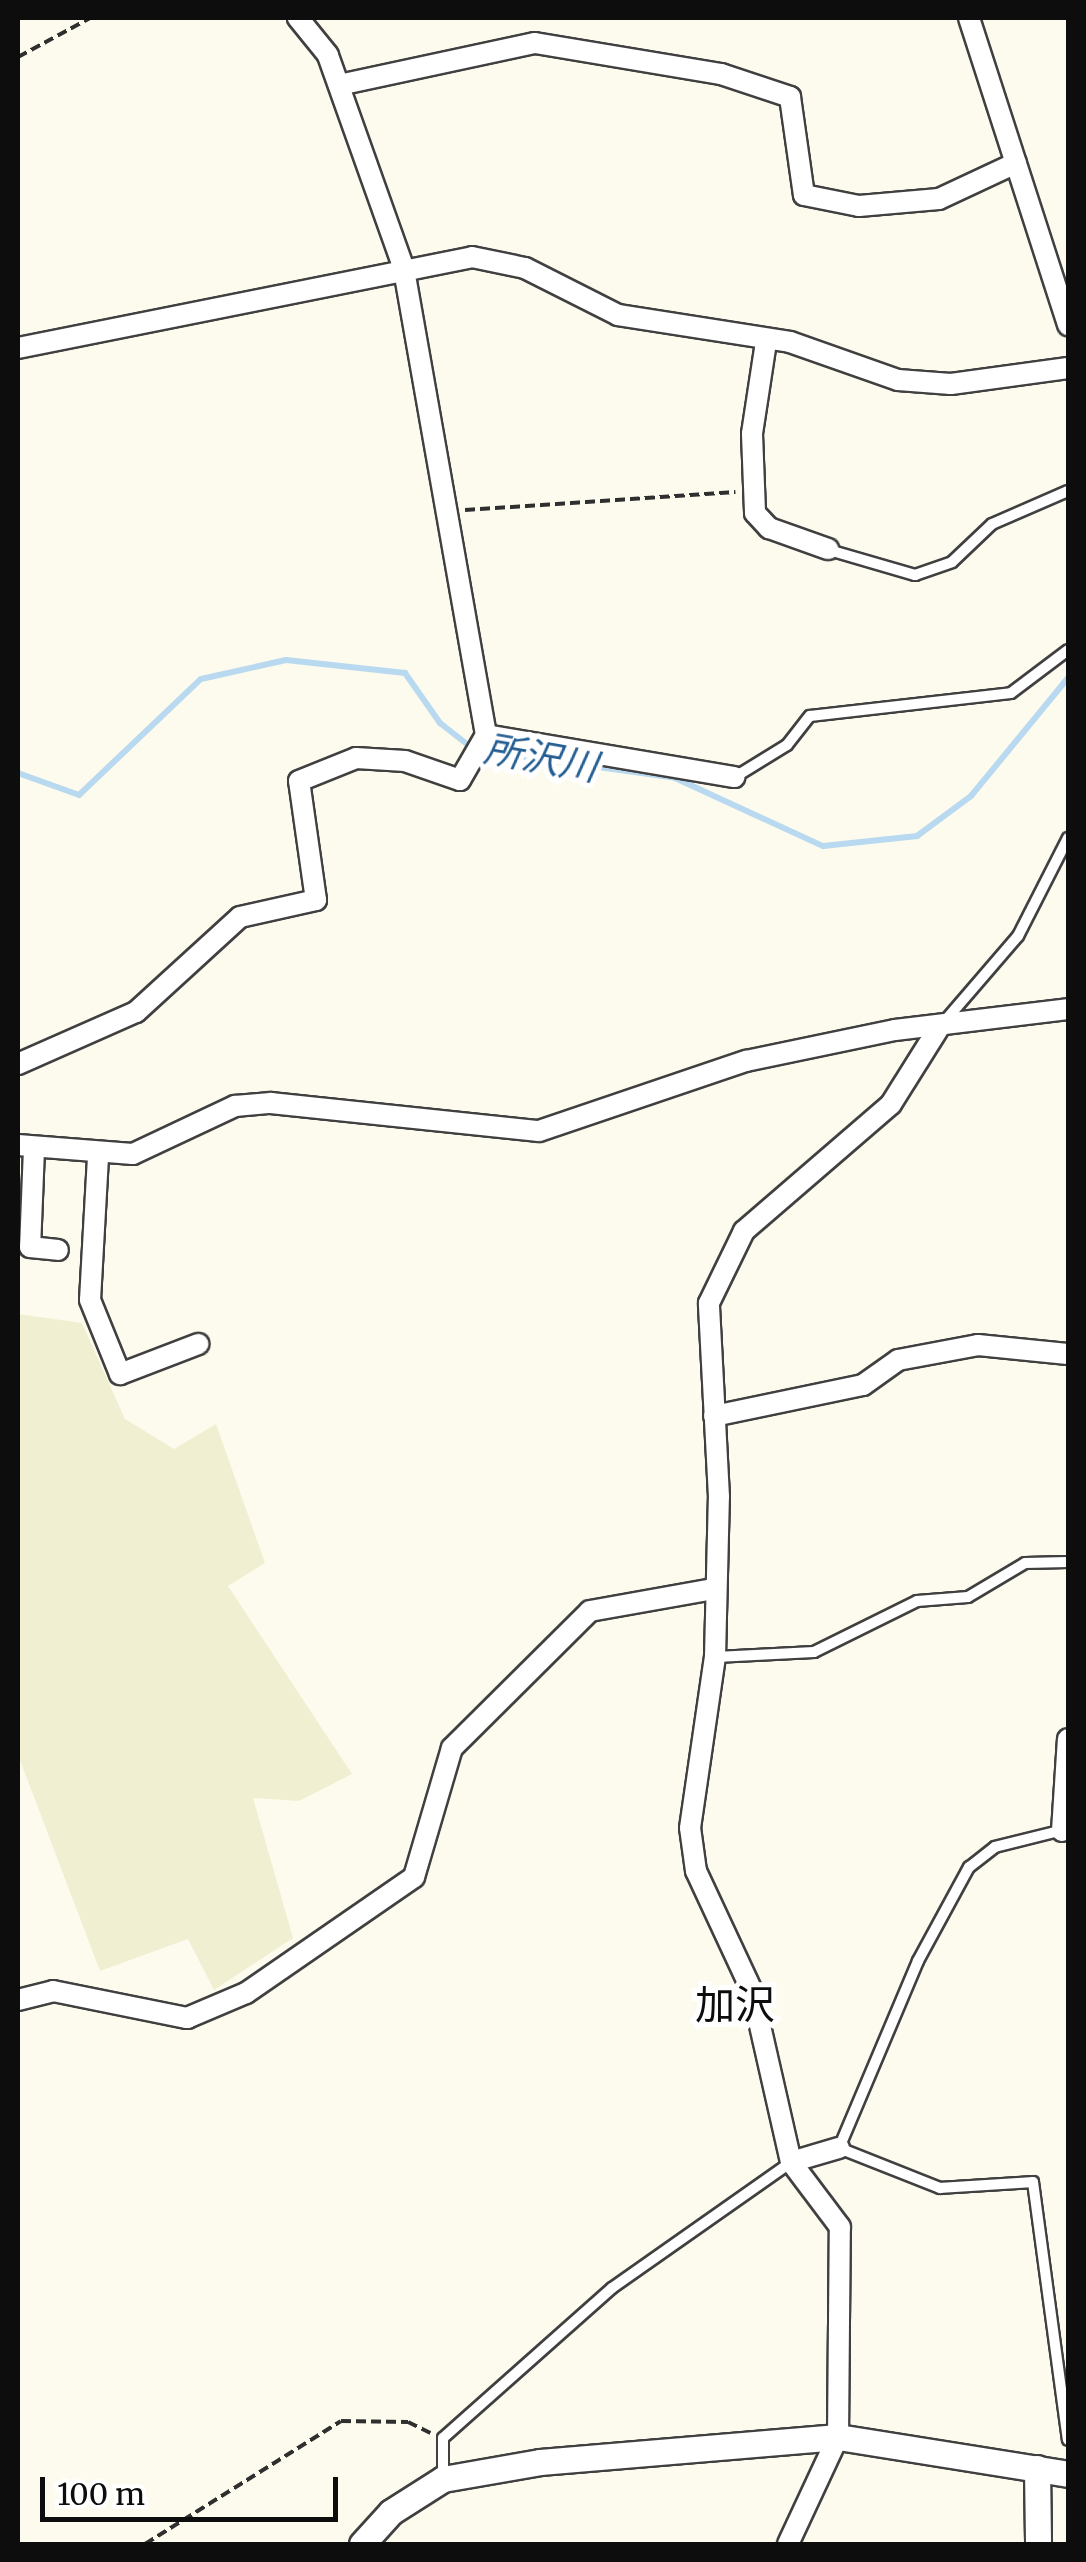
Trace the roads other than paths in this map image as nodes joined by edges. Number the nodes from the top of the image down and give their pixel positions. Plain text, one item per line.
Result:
1 (298, 18) edge
2 (969, 18) edge
3 (339, 85) junction
4 (1016, 163) junction
5 (404, 269) junction
6 (1068, 325) edge
7 (766, 342) junction
8 (18, 348) edge
9 (1068, 368) edge
10 (1068, 491) edge
11 (828, 549) joint
12 (1068, 650) edge
13 (486, 735) junction
14 (734, 778) joint
15 (1068, 838) edge
16 (1068, 1009) edge
17 (940, 1026) junction
18 (18, 1064) edge
19 (26, 1147) edge
20 (98, 1157) junction
21 (58, 1250) dead end
22 (198, 1344) dead end
23 (1068, 1354) edge
24 (714, 1416) junction
25 (1068, 1562) edge
26 (714, 1589) junction
27 (715, 1657) junction
28 (1068, 1740) edge
29 (1065, 1829) edge
30 (19, 1992) edge
31 (839, 2148) junction
32 (791, 2162) junction
33 (838, 2437) junction
34 (1068, 2440) edge
35 (1037, 2468) junction
36 (1068, 2474) edge
37 (443, 2479) junction
38 (362, 2544) edge
39 (788, 2544) edge
40 (1038, 2544) edge

1 - 3 street
2 - 4 street
3 - 4 street
3 - 5 street
4 - 6 street
5 - 7 street
5 - 8 street
5 - 13 street
7 - 9 street
7 - 11 street
10 - 11 lane
12 - 14 lane
13 - 14 street
13 - 18 street
15 - 17 lane
16 - 17 street
17 - 20 street
17 - 24 street
19 - 20 street
19 - 21 street
20 - 22 street
23 - 24 street
24 - 26 street
25 - 27 lane
26 - 27 street
26 - 30 street
27 - 32 street
28 - 29 street
29 - 31 lane
31 - 32 street
31 - 34 lane
32 - 33 street
32 - 37 lane
33 - 35 street
33 - 37 street
33 - 39 street
35 - 36 street
35 - 40 street
37 - 38 street

